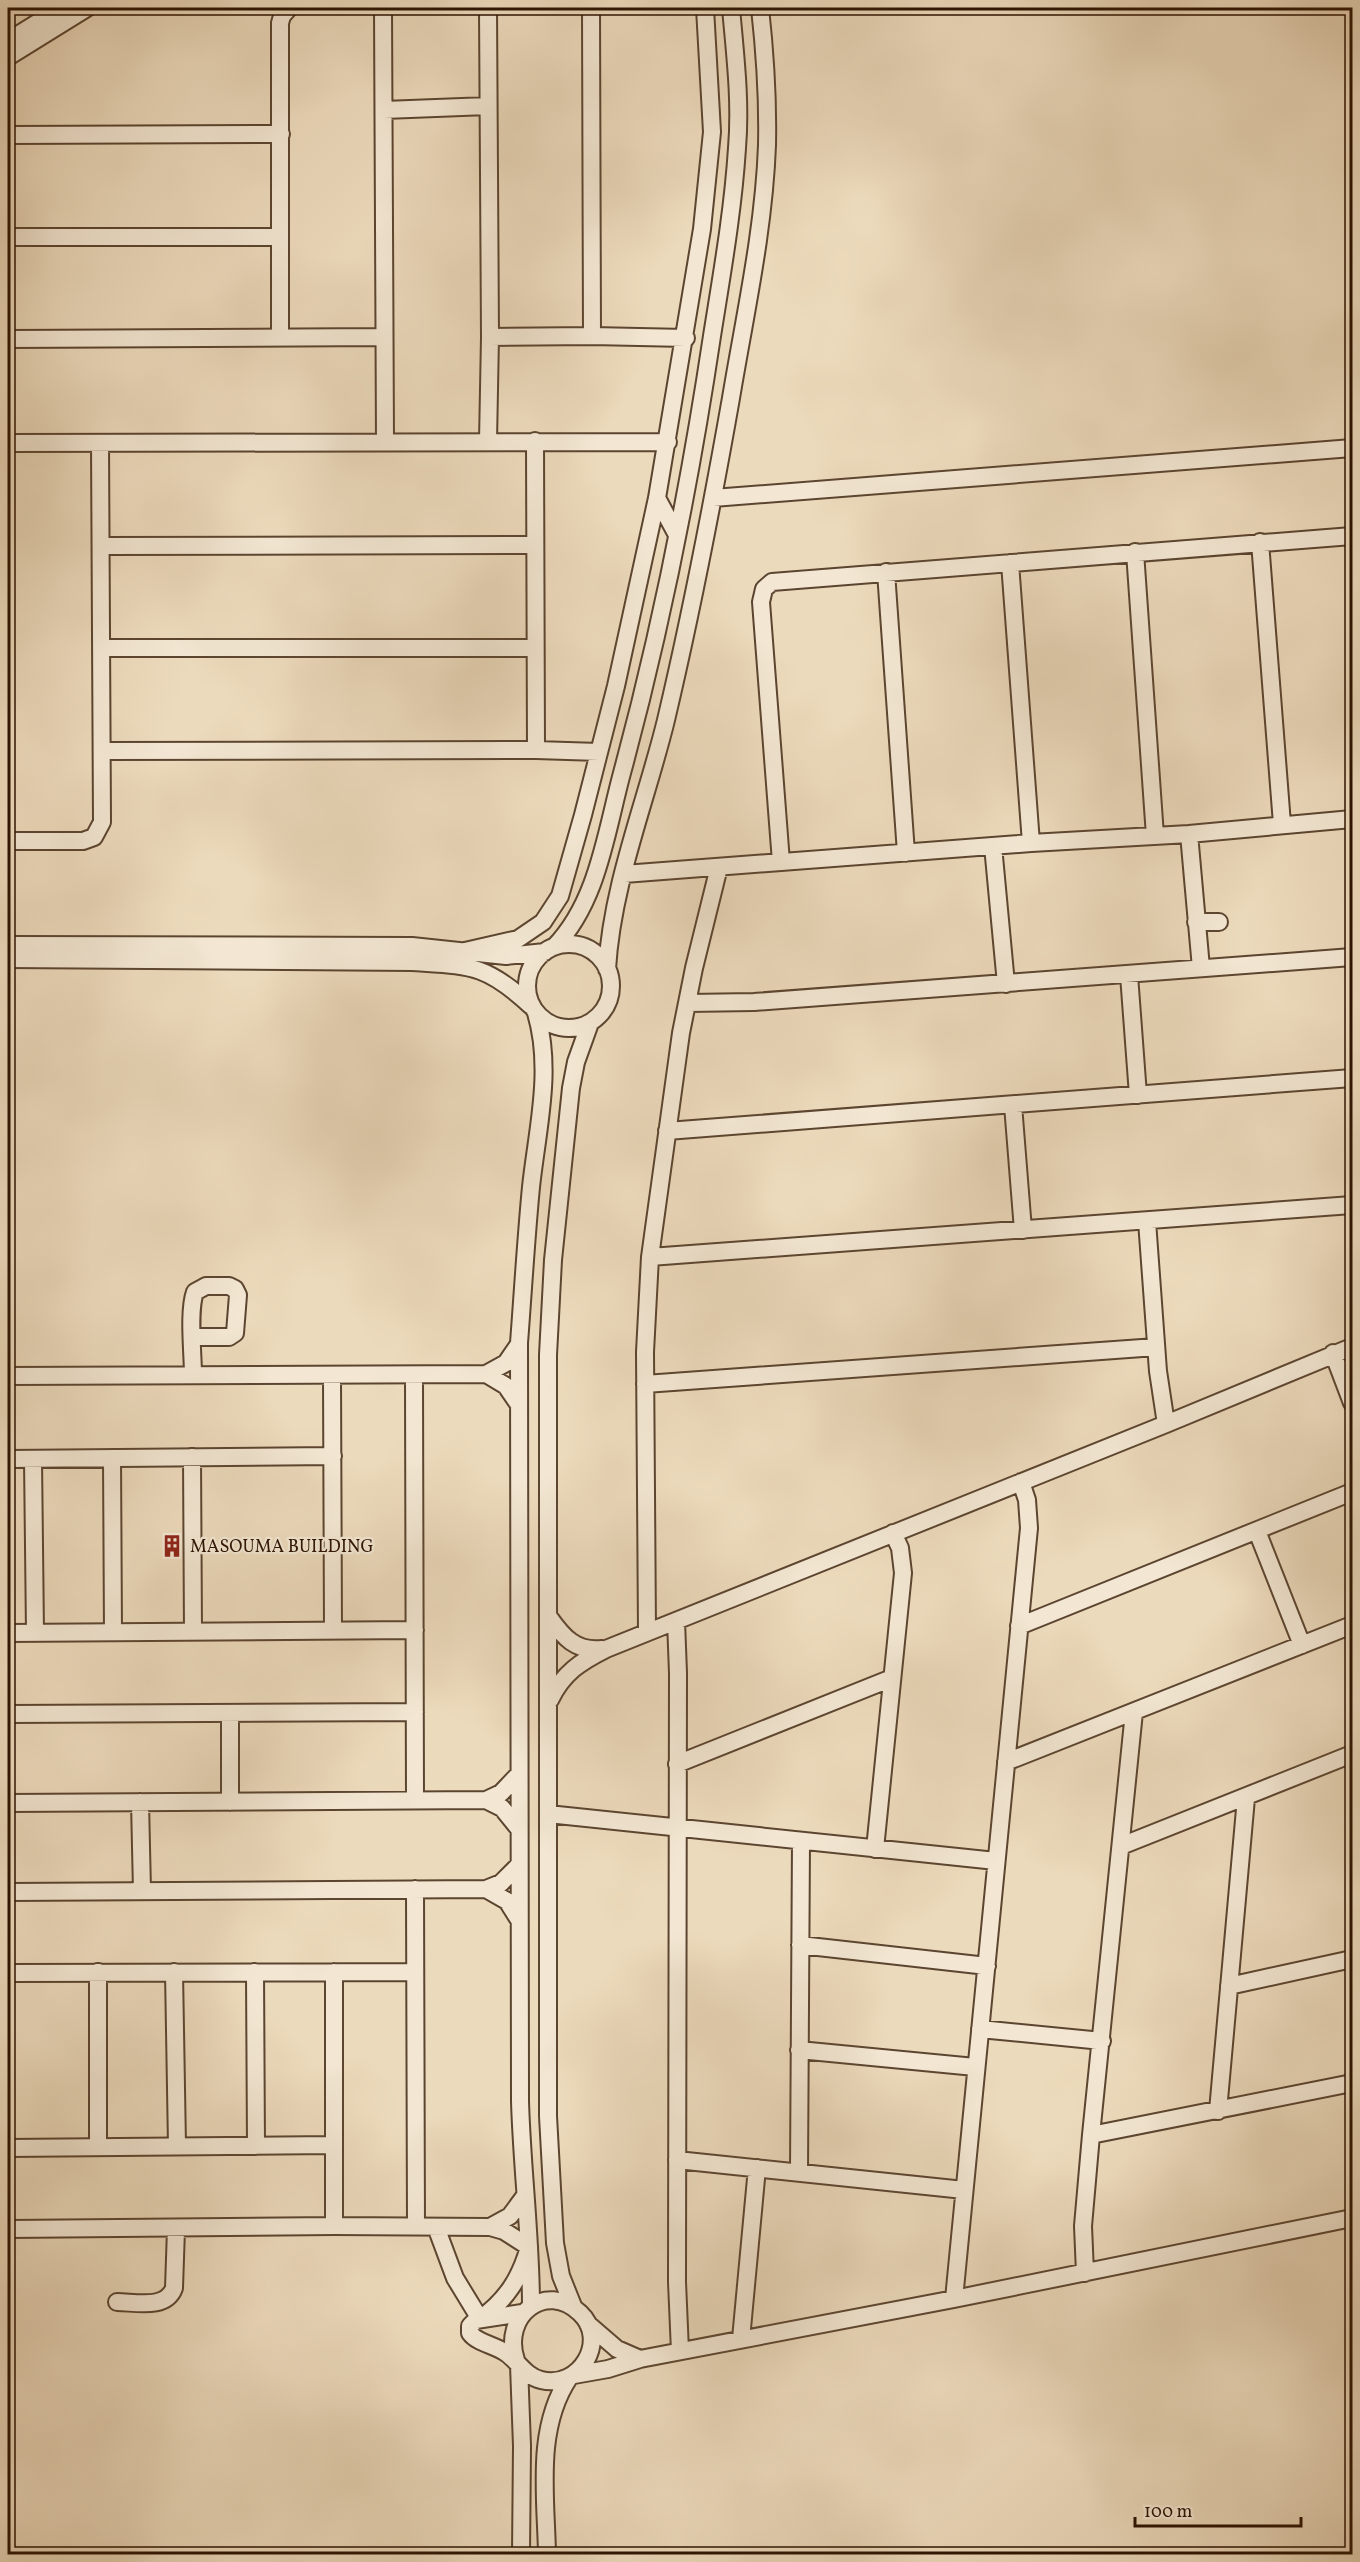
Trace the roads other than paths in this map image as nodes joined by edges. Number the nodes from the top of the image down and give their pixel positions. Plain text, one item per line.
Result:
1 (61, 8) edge
2 (87, 8) edge
3 (289, 8) edge
4 (383, 8) edge
5 (488, 8) edge
6 (591, 8) edge
7 (705, 8) edge
8 (731, 8) edge
9 (760, 8) edge
10 (8, 41) edge
11 (8, 57) edge
12 (488, 106) junction
13 (384, 110) junction
14 (281, 134) junction
15 (8, 135) edge
16 (728, 234) junction
17 (8, 237) edge
18 (280, 237) junction
19 (697, 266) junction
20 (592, 336) junction
21 (280, 337) junction
22 (384, 337) junction
23 (490, 337) junction
24 (686, 338) junction
25 (8, 339) edge
26 (385, 441) junction
27 (488, 441) junction
28 (535, 441) junction
29 (668, 442) junction
30 (8, 443) edge
31 (100, 443) junction
32 (1353, 448) edge
33 (657, 498) junction
34 (713, 498) junction
35 (677, 535) junction
36 (1353, 536) edge
37 (1260, 543) junction
38 (535, 545) junction
39 (101, 546) junction
40 (1135, 552) junction
41 (1010, 563) junction
42 (886, 572) junction
43 (101, 648) junction
44 (536, 648) junction
45 (651, 657) junction
46 (616, 686) junction
47 (536, 750) junction
48 (102, 751) junction
49 (599, 752) junction
50 (583, 815) junction
51 (1353, 819) edge
52 (1282, 824) junction
53 (1189, 834) junction
54 (1155, 836) junction
55 (8, 841) edge
56 (1031, 843) junction
57 (993, 846) junction
58 (601, 851) junction
59 (906, 853) junction
60 (781, 862) junction
61 (718, 867) junction
62 (624, 874) junction
63 (1196, 922) junction
64 (1220, 922) dead end
65 (8, 945) edge
66 (550, 949) junction
67 (465, 951) junction
68 (1353, 957) edge
69 (8, 959) edge
70 (1201, 968) junction
71 (607, 969) junction
72 (1129, 975) junction
73 (1006, 984) junction
74 (688, 1003) junction
75 (534, 1010) junction
76 (590, 1023) junction
77 (1353, 1078) edge
78 (1138, 1095) junction
79 (1013, 1105) junction
80 (667, 1131) junction
81 (1353, 1205) edge
82 (1147, 1221) junction
83 (1023, 1230) junction
84 (650, 1257) junction
85 (193, 1337) dead end
86 (519, 1343) junction
87 (1156, 1347) junction
88 (1346, 1347) edge
89 (486, 1374) junction
90 (193, 1375) junction
91 (414, 1375) junction
92 (8, 1376) edge
93 (332, 1376) junction
94 (645, 1384) junction
95 (1353, 1403) edge
96 (519, 1405) junction
97 (1166, 1424) junction
98 (333, 1456) junction
99 (192, 1457) junction
100 (112, 1458) junction
101 (8, 1459) edge
102 (33, 1459) junction
103 (1021, 1482) junction
104 (1353, 1492) edge
105 (1257, 1531) junction
106 (893, 1533) junction
107 (549, 1617) junction
108 (675, 1621) junction
109 (1353, 1625) edge
110 (1019, 1626) junction
111 (415, 1630) junction
112 (333, 1631) junction
113 (113, 1632) junction
114 (193, 1632) junction
115 (647, 1632) junction
116 (8, 1633) edge
117 (34, 1633) junction
118 (1302, 1645) junction
119 (606, 1649) junction
120 (892, 1678) junction
121 (548, 1704) junction
122 (415, 1712) junction
123 (1134, 1712) junction
124 (8, 1714) edge
125 (230, 1714) junction
126 (1353, 1754) edge
127 (1006, 1762) junction
128 (677, 1764) junction
129 (519, 1774) junction
130 (1246, 1798) junction
131 (415, 1800) junction
132 (486, 1800) junction
133 (140, 1802) junction
134 (231, 1802) junction
135 (8, 1803) edge
136 (548, 1814) junction
137 (519, 1829) junction
138 (676, 1829) junction
139 (801, 1841) junction
140 (1121, 1846) junction
141 (875, 1849) junction
142 (996, 1861) junction
143 (519, 1865) junction
144 (415, 1889) junction
145 (486, 1889) junction
146 (142, 1891) junction
147 (8, 1892) edge
148 (520, 1922) junction
149 (800, 1944) junction
150 (1353, 1959) edge
151 (987, 1966) junction
152 (415, 1971) junction
153 (8, 1972) edge
154 (98, 1972) junction
155 (174, 1972) junction
156 (255, 1972) junction
157 (334, 1972) junction
158 (1229, 1986) junction
159 (980, 2029) junction
160 (1101, 2041) junction
161 (799, 2050) junction
162 (975, 2067) junction
163 (1353, 2083) edge
164 (1218, 2111) junction
165 (1091, 2135) junction
166 (334, 2145) junction
167 (177, 2146) junction
168 (256, 2146) junction
169 (98, 2147) junction
170 (8, 2148) edge
171 (677, 2160) junction
172 (757, 2168) junction
173 (799, 2173) junction
174 (964, 2190) junction
175 (524, 2197) junction
176 (1353, 2218) edge
177 (334, 2226) junction
178 (416, 2226) junction
179 (436, 2227) junction
180 (490, 2227) junction
181 (8, 2229) edge
182 (176, 2229) junction
183 (529, 2247) junction
184 (1084, 2273) junction
185 (954, 2299) junction
186 (117, 2302) dead end
187 (573, 2306) junction
188 (527, 2310) junction
189 (480, 2319) junction
190 (588, 2324) junction
191 (741, 2339) junction
192 (680, 2351) junction
193 (640, 2359) junction
194 (517, 2363) junction
195 (571, 2376) junction
196 (521, 2554) edge
197 (546, 2554) edge

1 - 10 street
2 - 11 street
3 - 14 street
4 - 13 street
5 - 12 street
6 - 20 street
7 - 19 street
8 - 16 street
9 - 34 street
12 - 13 street
12 - 23 street
13 - 22 street
14 - 15 street
14 - 18 street
16 - 19 street
16 - 35 street
17 - 18 street
18 - 21 street
19 - 24 street
20 - 23 street
20 - 24 street
21 - 22 street
21 - 25 street
22 - 26 street
23 - 27 street
24 - 29 street
26 - 27 street
26 - 31 street
27 - 28 street
28 - 29 street
28 - 38 street
29 - 33 street
30 - 31 street
31 - 39 street
32 - 34 street
33 - 35 street
33 - 46 street
34 - 62 street
35 - 45 street
36 - 37 street
37 - 40 street
37 - 52 street
38 - 39 street
38 - 44 street
39 - 43 street
40 - 41 street
40 - 54 street
41 - 42 street
41 - 56 street
42 - 59 street
42 - 60 street
43 - 44 street
43 - 48 street
44 - 47 street
45 - 46 street
45 - 58 street
46 - 49 street
47 - 48 street
47 - 49 street
48 - 55 street
49 - 50 street
50 - 58 street
50 - 67 street
51 - 52 street
52 - 53 street
53 - 54 street
53 - 63 street
54 - 56 street
56 - 57 street
57 - 59 street
57 - 73 street
58 - 66 street
59 - 60 street
60 - 61 street
61 - 62 street
61 - 74 street
62 - 71 street
63 - 64 street
63 - 70 street
65 - 67 street
66 - 67 street
66 - 71 street
66 - 75 street
68 - 70 street
69 - 75 street
70 - 72 street
71 - 76 street
72 - 73 street
72 - 78 street
73 - 74 street
74 - 80 street
75 - 76 street
75 - 86 street
76 - 107 street
77 - 78 street
78 - 79 street
79 - 80 street
79 - 83 street
80 - 84 street
81 - 82 street
82 - 83 street
82 - 87 street
83 - 84 street
84 - 94 street
85 - 90 street
86 - 89 street
86 - 96 street
87 - 94 street
87 - 97 street
88 - 95 street
88 - 97 street
89 - 91 street
89 - 96 street
90 - 92 street
90 - 93 street
91 - 93 street
91 - 111 street
93 - 98 street
94 - 115 street
96 - 129 street
97 - 103 street
98 - 99 street
98 - 112 street
99 - 100 street
99 - 114 street
100 - 102 street
100 - 113 street
101 - 102 street
102 - 117 street
103 - 106 street
103 - 110 street
104 - 105 street
105 - 110 street
105 - 118 street
106 - 108 street
106 - 120 street
107 - 119 street
107 - 121 street
108 - 115 street
108 - 128 street
109 - 118 street
110 - 127 street
111 - 112 street
111 - 122 street
112 - 114 street
113 - 114 street
113 - 117 street
115 - 119 street
116 - 117 street
118 - 123 street
119 - 121 street
120 - 128 street
120 - 141 street
121 - 136 street
122 - 125 street
122 - 131 street
123 - 127 street
123 - 140 street
124 - 125 street
125 - 134 street
126 - 130 street
127 - 142 street
128 - 138 street
129 - 132 street
129 - 137 street
130 - 140 street
130 - 158 street
131 - 132 street
131 - 134 street
132 - 137 street
133 - 134 street
133 - 135 street
133 - 146 street
136 - 138 street
136 - 187 street
137 - 143 street
138 - 139 street
138 - 171 street
139 - 141 street
139 - 149 street
140 - 160 street
141 - 142 street
142 - 151 street
143 - 145 street
143 - 148 street
144 - 145 street
144 - 146 street
144 - 152 street
145 - 148 street
146 - 147 street
148 - 175 street
149 - 151 street
149 - 161 street
150 - 158 street
151 - 159 street
152 - 157 street
152 - 178 street
153 - 154 street
154 - 155 street
154 - 169 street
155 - 156 street
155 - 167 street
156 - 157 street
156 - 168 street
157 - 166 street
158 - 164 street
159 - 160 street
159 - 162 street
160 - 165 street
161 - 162 street
161 - 173 street
162 - 174 street
163 - 164 street
164 - 165 street
165 - 184 street
166 - 168 street
166 - 177 street
167 - 168 street
167 - 169 street
169 - 170 street
171 - 172 street
171 - 192 street
172 - 173 street
172 - 191 street
173 - 174 street
174 - 185 street
175 - 180 street
175 - 183 street
176 - 184 street
177 - 178 street
177 - 182 street
178 - 179 street
179 - 180 street
179 - 189 street
180 - 183 street
181 - 182 street
182 - 186 street
183 - 188 street
183 - 189 street
184 - 185 street
185 - 191 street
187 - 188 street
187 - 190 street
188 - 189 street
188 - 194 street
189 - 194 street
190 - 193 street
190 - 195 street
191 - 192 street
192 - 193 street
193 - 195 street
194 - 195 street
194 - 196 street
195 - 197 street

